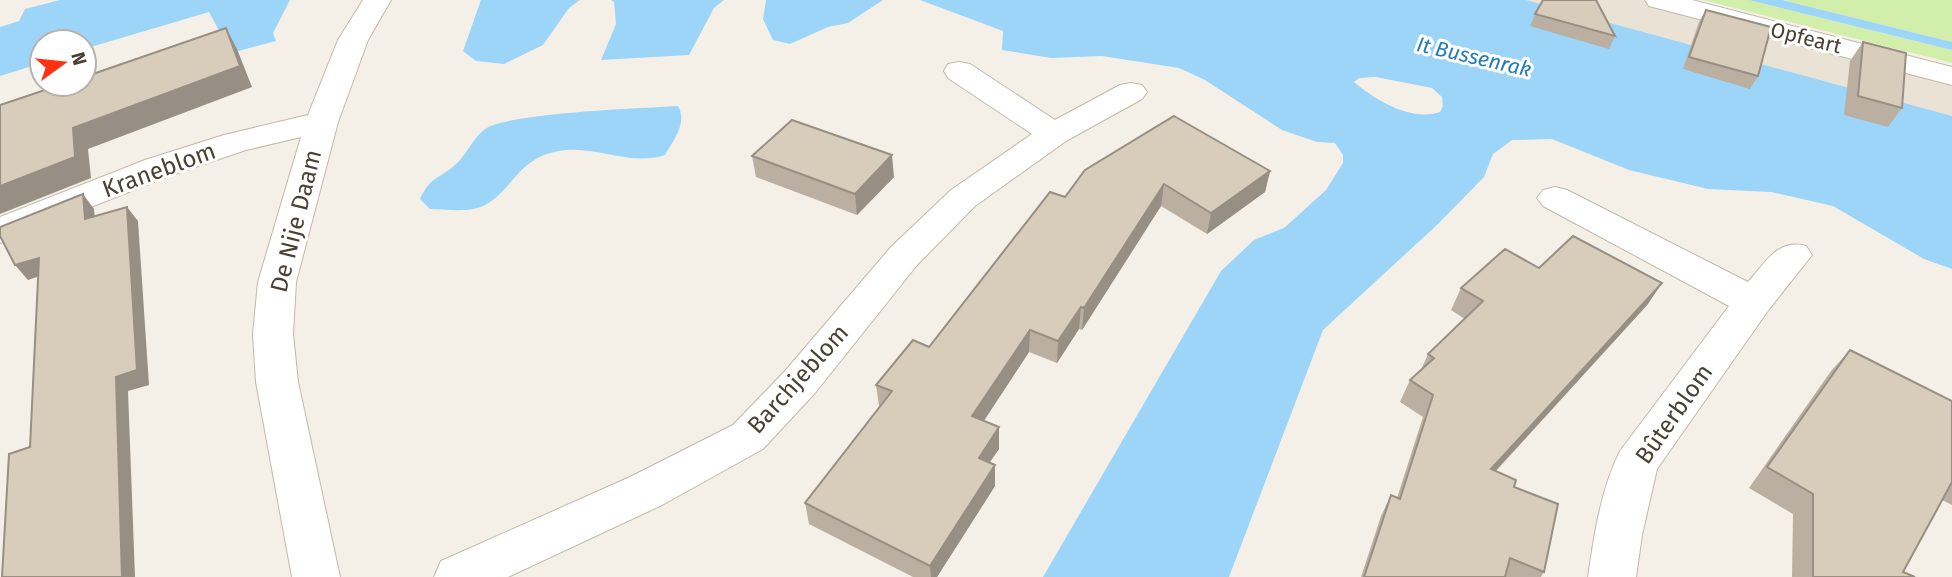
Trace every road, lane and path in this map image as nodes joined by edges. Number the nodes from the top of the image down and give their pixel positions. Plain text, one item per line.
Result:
1 (377, 0) edge
2 (1659, 0) edge
3 (959, 71) dead end
4 (1952, 76) edge
5 (1131, 92) dead end
6 (322, 122) junction
7 (1054, 134) junction
8 (1555, 198) dead end
9 (0, 231) edge
10 (1793, 255) dead end
11 (1753, 302) junction
12 (316, 577) edge
13 (457, 577) edge
14 (1612, 577) edge

1 - 6 street, De Nije Daam
2 - 4 street, Opfeart
3 - 7 street
5 - 7 street, Barchjeblom
6 - 9 street, Kraneblom
6 - 12 street, De Nije Daam
7 - 13 street, Barchjeblom
8 - 11 street
10 - 11 street, Bûterblom
11 - 14 street, Bûterblom

